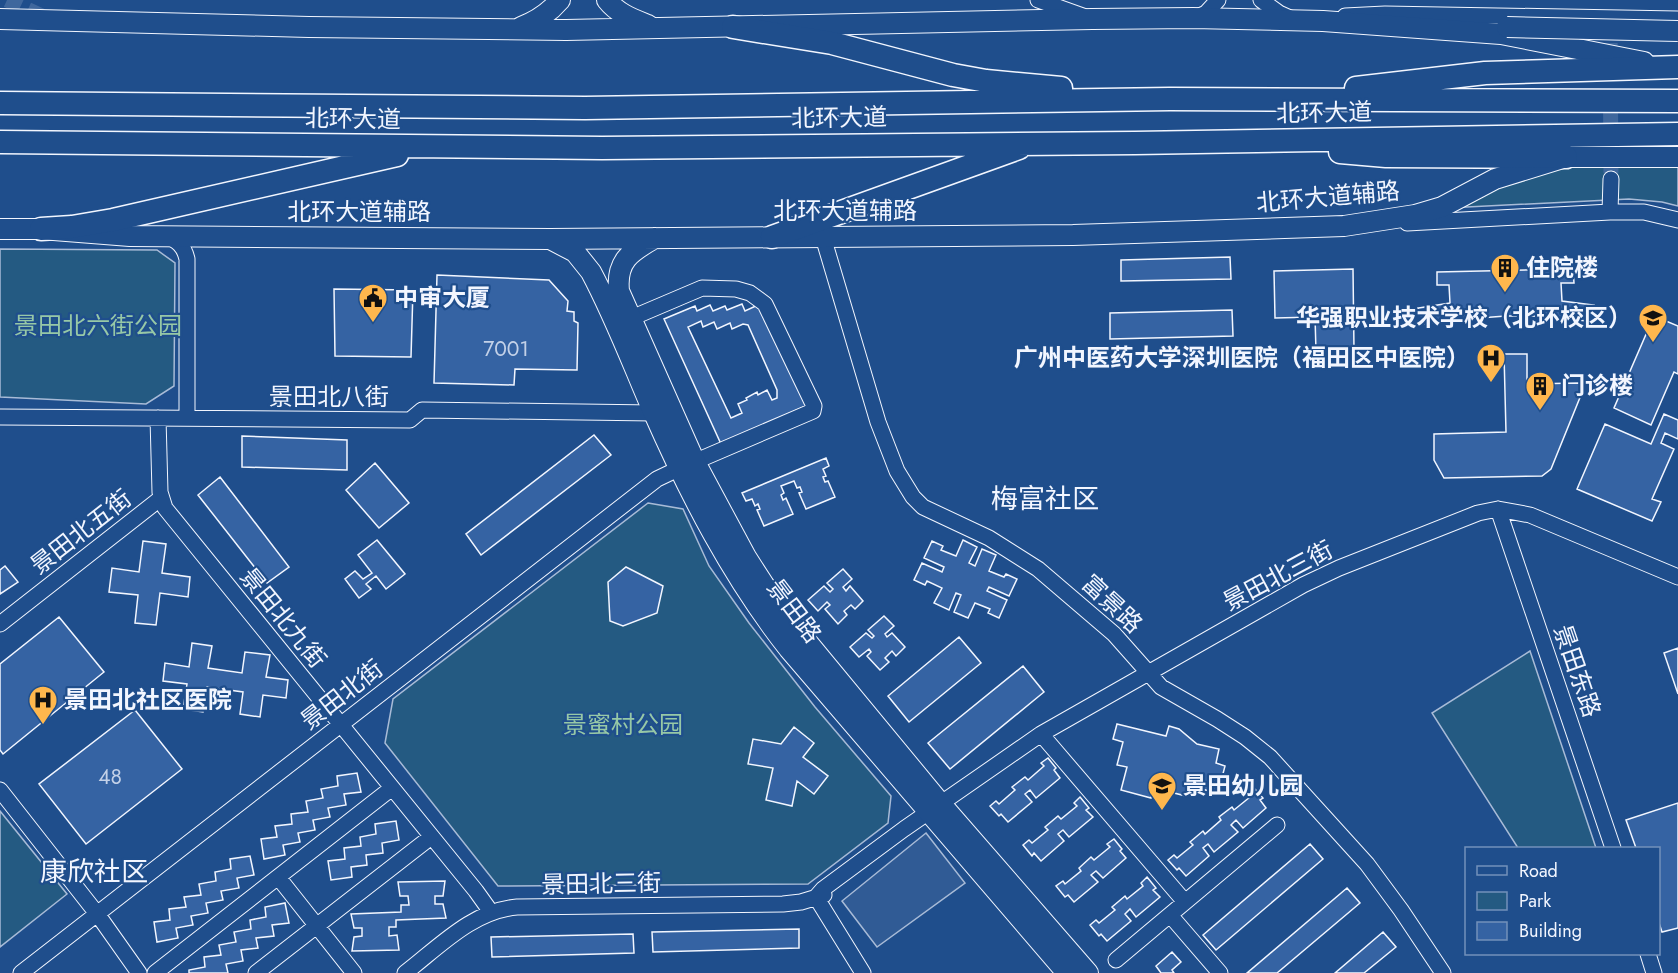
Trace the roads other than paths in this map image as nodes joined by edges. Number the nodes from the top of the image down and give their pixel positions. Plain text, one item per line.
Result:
1 (560, 0) edge
2 (607, 0) edge
3 (1038, 0) edge
4 (1218, 0) edge
5 (1261, 0) edge
6 (0, 18) edge
7 (1193, 18) junction
8 (1092, 19) junction
9 (1678, 19) edge
10 (1299, 21) junction
11 (1323, 21) junction
12 (733, 27) junction
13 (509, 29) junction
14 (663, 29) junction
15 (1443, 29) junction
16 (1678, 31) edge
17 (1678, 66) edge
18 (1170, 99) junction
19 (1257, 99) junction
20 (1678, 101) edge
21 (0, 103) edge
22 (1678, 134) edge
23 (1273, 141) junction
24 (0, 142) edge
25 (1036, 142) junction
26 (433, 146) junction
27 (1566, 157) junction
28 (1678, 157) edge
29 (1611, 179) tunnel mouth
30 (1610, 212) junction
31 (1678, 220) edge
32 (1344, 226) junction
33 (40, 228) junction
34 (0, 229) edge
35 (166, 236) junction
36 (772, 237) junction
37 (823, 237) junction
38 (655, 238) junction
39 (550, 239) junction
40 (623, 321) junction
41 (654, 413) junction
42 (0, 417) edge
43 (158, 418) junction
44 (187, 418) junction
45 (687, 465) junction
46 (161, 498) junction
47 (1498, 509) junction
48 (1678, 577) edge
49 (0, 624) edge
50 (1148, 673) junction
51 (340, 724) junction
52 (1041, 734) junction
53 (392, 788) junction
54 (0, 790) edge
55 (935, 808) junction
56 (1277, 825) dead end
57 (431, 837) junction
58 (1612, 847) edge
59 (278, 877) junction
60 (816, 897) junction
61 (1185, 902) junction
62 (491, 912) junction
63 (98, 915) junction
64 (1170, 915) junction
65 (317, 926) junction
66 (1648, 955) edge
67 (1116, 960) dead end
68 (21, 973) edge
69 (139, 973) edge
70 (155, 973) edge
71 (256, 973) edge
72 (354, 973) edge
73 (405, 973) edge
74 (851, 973) edge
75 (863, 973) edge
76 (1067, 973) edge
77 (1088, 973) edge
78 (1220, 973) edge
79 (1443, 973) edge
80 (1654, 973) edge

1 - 13 main road
2 - 14 main road
3 - 8 street
4 - 7 street
5 - 10 street
6 - 13 main road
7 - 8 main road
7 - 10 main road
8 - 12 main road
9 - 11 street
10 - 11 main road
11 - 15 main road
12 - 14 main road
12 - 18 highway
13 - 14 main road
15 - 16 main road, bridge
15 - 17 main road
17 - 19 highway
18 - 19 highway, 北环大道
18 - 21 highway, 北环大道
19 - 20 highway, 北环大道
22 - 23 highway, 北环大道
23 - 25 highway, 北环大道
23 - 27 highway
24 - 26 highway, 北环大道
25 - 26 highway, 北环大道
25 - 36 highway
26 - 33 highway
27 - 28 main road, 北环大道辅路
27 - 32 main road, 北环大道辅路
29 - 30 street
30 - 31 street
30 - 32 street
32 - 37 main road, 北环大道辅路
33 - 34 main road, 北环大道辅路
33 - 35 main road, 北环大道辅路
35 - 39 main road, 北环大道辅路
35 - 44 street
36 - 37 main road, 北环大道辅路
36 - 38 main road, 北环大道辅路
37 - 50 street, 富景路
38 - 39 main road, 北环大道辅路
38 - 40 main road, 景田路
39 - 40 main road, 景田路
40 - 41 main road, 景田路
40 - 45 main road, 景田路
40 - 45 street, 景田北街
41 - 44 street, 景田北八街
41 - 45 main road, 景田路
42 - 43 street, 景田北八街
43 - 44 street, 景田北八街
43 - 46 street
45 - 51 street, 景田北街
45 - 55 main road, 景田路
46 - 49 street, 景田北五街
46 - 51 street, 景田北九街
47 - 48 street, 景田北三街
47 - 50 street, 景田北三街
47 - 58 street, 景田东路
50 - 52 street, 景田北三街
50 - 79 street, 富景路
51 - 53 street, 景田北九街
51 - 63 street, 景田北街
52 - 55 street, 景田北三街
52 - 61 street
53 - 57 street, 景田北九街
53 - 59 street
54 - 63 street
55 - 60 street, 景田北三街
55 - 76 main road, 景田路
55 - 77 main road, 景田路
56 - 61 street
57 - 62 street, 景田北九街
57 - 65 street
59 - 65 street
59 - 70 street
60 - 62 street, 景田北三街
60 - 75 street
61 - 64 street
62 - 73 street, 景田北三街
63 - 68 street, 景田北街
63 - 69 street
64 - 67 street
64 - 78 street
65 - 71 street
65 - 72 street
66 - 80 street
74 - 75 street

